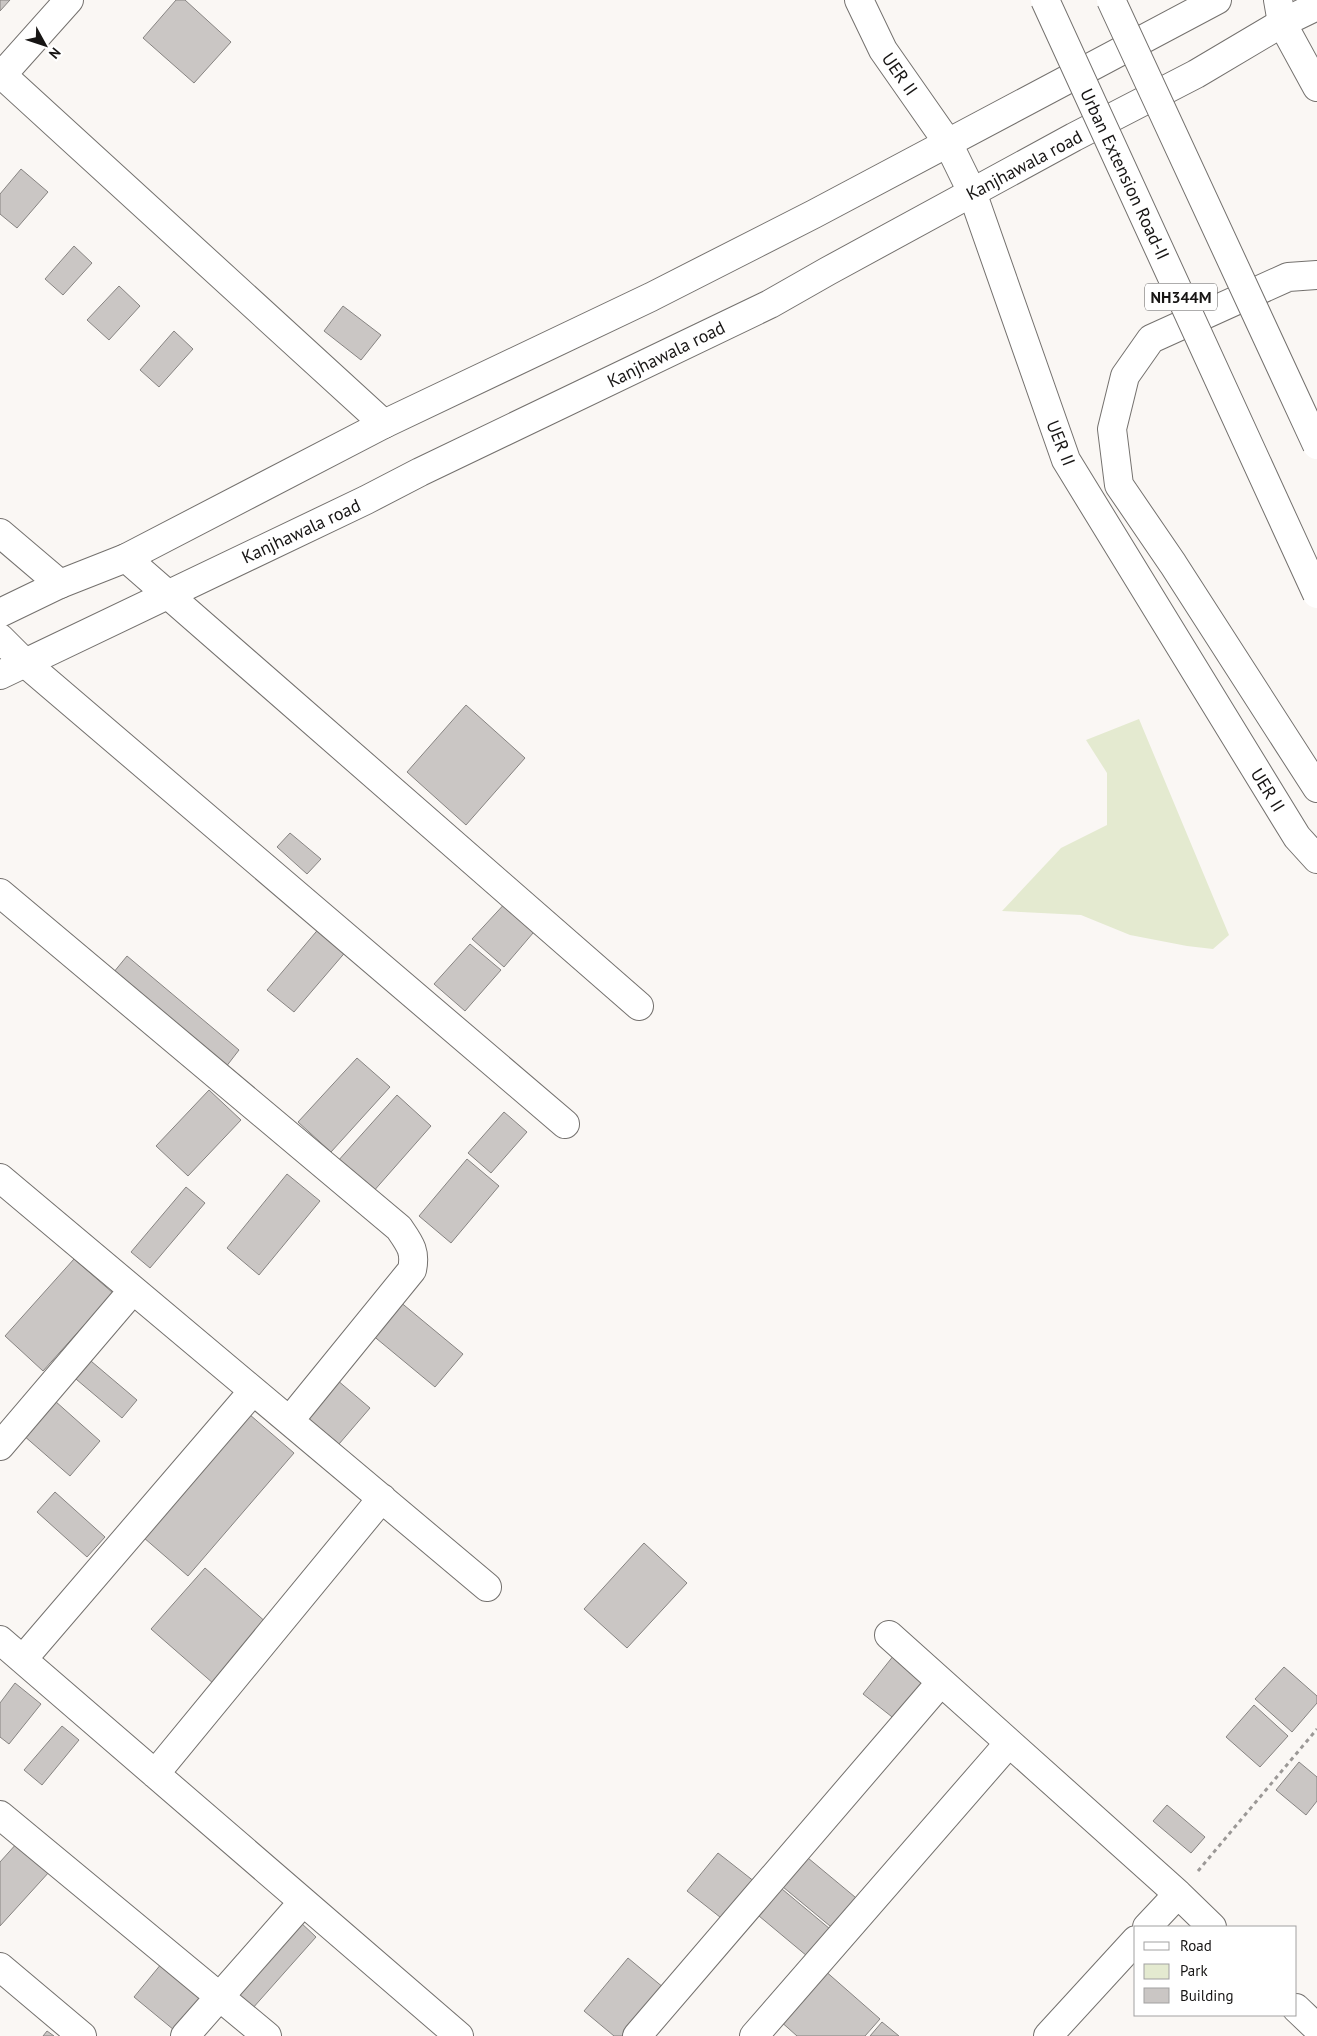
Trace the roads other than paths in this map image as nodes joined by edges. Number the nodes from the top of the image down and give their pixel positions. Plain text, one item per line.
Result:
1 (69, 0) edge
2 (859, 0) edge
3 (1045, 0) edge
4 (1111, 0) edge
5 (1216, 0) edge
6 (1317, 6) edge
7 (1280, 12) edge
8 (1, 74) edge
9 (1317, 87) edge
10 (948, 143) junction
11 (972, 192) junction
12 (1317, 275) edge
13 (384, 424) junction
14 (1317, 445) edge
15 (0, 534) edge
16 (126, 558) junction
17 (60, 584) junction
18 (168, 594) junction
19 (1317, 594) edge
20 (0, 613) edge
21 (0, 638) edge
22 (24, 662) junction
23 (0, 675) edge
24 (1317, 788) edge
25 (1317, 859) edge
26 (0, 893) edge
27 (640, 1006) dead end
28 (565, 1124) dead end
29 (0, 1178) edge
30 (133, 1290) junction
31 (253, 1392) junction
32 (290, 1420) junction
33 (0, 1446) edge
34 (382, 1498) junction
35 (487, 1587) dead end
36 (889, 1635) dead end
37 (0, 1640) edge
38 (23, 1659) junction
39 (941, 1682) junction
40 (1009, 1743) junction
41 (155, 1774) junction
42 (0, 1815) edge
43 (1178, 1894) junction
44 (304, 1902) junction
45 (1149, 1926) edge
46 (1211, 1926) edge
47 (1134, 1942) edge
48 (0, 1967) edge
49 (219, 1997) junction
50 (1297, 2009) edge
51 (1317, 2028) edge
52 (82, 2036) edge
53 (185, 2036) edge
54 (267, 2036) edge
55 (459, 2036) edge
56 (637, 2036) edge
57 (754, 2036) edge
58 (1048, 2036) edge

1 - 8 main road
2 - 10 main road, UER II
3 - 19 main road, Urban Extension Road-II / NH344M, bridge
4 - 14 main road, NH344M, bridge
5 - 10 main road
6 - 7 main road, Kanjhawala road
7 - 9 main road
7 - 11 main road, Kanjhawala road
8 - 13 main road
10 - 11 main road, UER II
10 - 13 main road
11 - 18 main road, Kanjhawala road
11 - 25 main road, UER II
12 - 24 main road
13 - 16 main road
15 - 17 main road
16 - 17 main road
16 - 18 main road
17 - 20 main road
18 - 22 main road, Kanjhawala road
18 - 27 main road
21 - 22 main road
22 - 23 main road, Kanjhawala road
22 - 28 main road
26 - 32 main road
29 - 30 main road
30 - 31 main road
30 - 33 main road
31 - 32 main road
31 - 38 main road
32 - 34 main road
34 - 35 main road
34 - 41 main road
36 - 39 main road
37 - 38 main road
38 - 41 main road
39 - 40 main road
39 - 56 main road
40 - 43 main road
40 - 57 main road
41 - 44 main road
42 - 49 main road
43 - 45 main road
43 - 46 main road
44 - 49 main road
44 - 55 main road
47 - 58 main road
48 - 52 main road
49 - 53 main road
49 - 54 main road
50 - 51 main road

